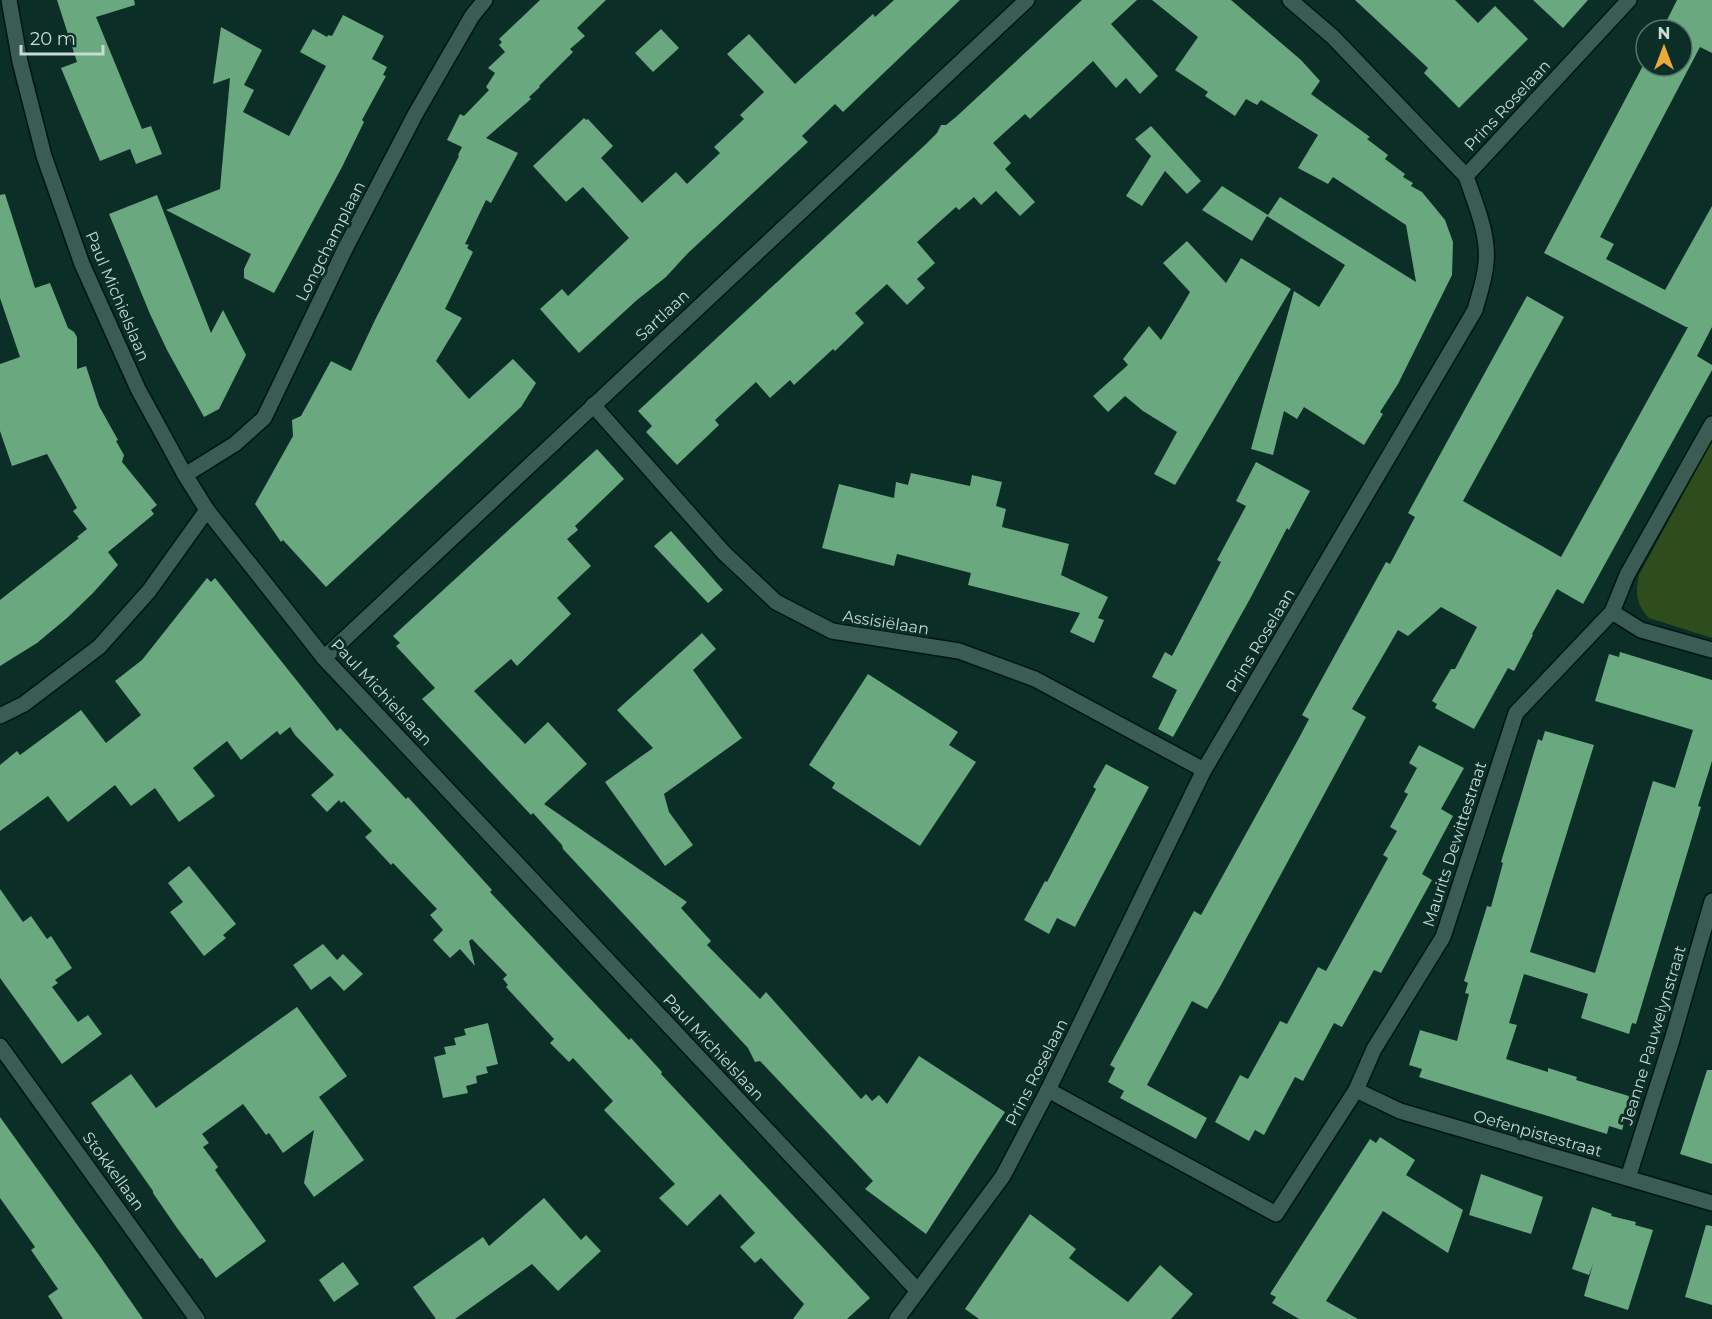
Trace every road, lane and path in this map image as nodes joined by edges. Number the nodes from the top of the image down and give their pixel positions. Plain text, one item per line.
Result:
1 (9, 0) edge
2 (484, 0) edge
3 (1027, 0) edge
4 (1290, 0) edge
5 (1629, 0) edge
6 (1466, 176) junction
7 (592, 405) junction
8 (1712, 424) edge
9 (185, 475) junction
10 (207, 510) junction
11 (1612, 612) junction
12 (1712, 650) edge
13 (324, 658) junction
14 (0, 716) edge
15 (1204, 770) junction
16 (1712, 901) edge
17 (0, 1046) edge
18 (1048, 1090) junction
19 (1356, 1090) junction
20 (1628, 1178) junction
21 (1712, 1203) edge
22 (918, 1291) junction
23 (197, 1319) edge
24 (897, 1319) edge

1 - 9 street, Paul Michielslaan
2 - 9 street, Longchamplaan
3 - 7 street, Sartlaan
4 - 6 street
5 - 6 street, Prins Roselaan
6 - 15 street, Prins Roselaan
7 - 13 street, Sartlaan
7 - 15 street, Assisiëlaan
8 - 11 street, Maurits Dewittestraat
9 - 10 street, Paul Michielslaan
10 - 13 street, Paul Michielslaan
10 - 14 street
11 - 12 street
11 - 19 street, Maurits Dewittestraat
13 - 22 street, Paul Michielslaan
15 - 18 street, Prins Roselaan
16 - 20 street, Jeanne Pauwelynstraat
17 - 23 street, Stokkellaan
18 - 19 street, Maurits Dewittestraat
18 - 22 street, Prins Roselaan
19 - 20 street, Oefenpistestraat
20 - 21 street, Oefenpistestraat
22 - 24 street, Prins Roselaan

